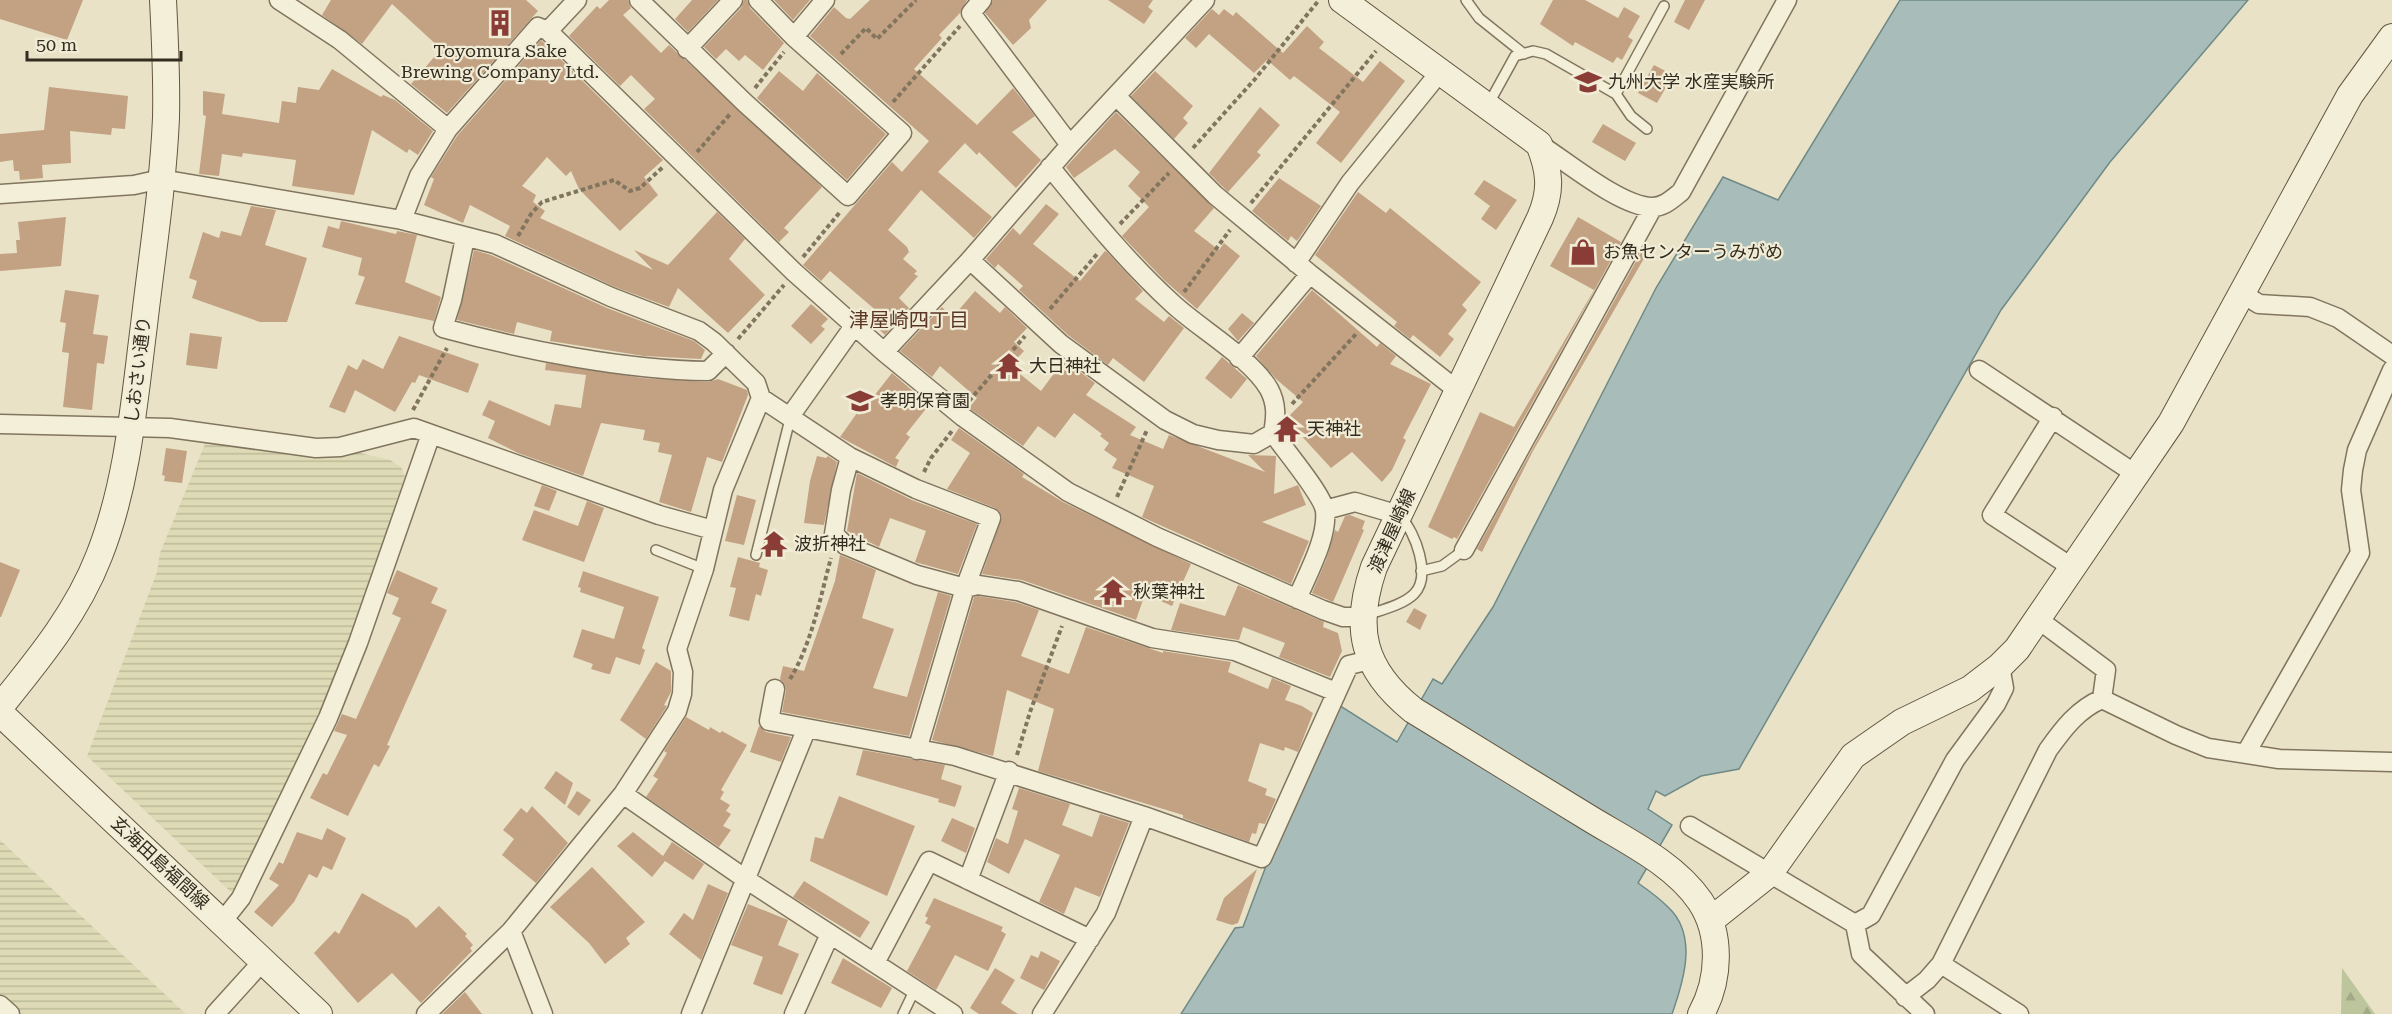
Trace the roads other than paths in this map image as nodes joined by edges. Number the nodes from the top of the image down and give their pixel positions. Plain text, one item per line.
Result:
1 (163, 0) edge
2 (279, 0) edge
3 (577, 0) edge
4 (639, 0) edge
5 (733, 0) edge
6 (758, 0) edge
7 (825, 0) edge
8 (1205, 0) edge
9 (1342, 0) edge
10 (1466, 0) edge
11 (1787, 0) edge
12 (979, 3) edge
13 (1664, 6) dead end
14 (549, 31) junction
15 (794, 37) junction
16 (2392, 37) edge
17 (687, 49) junction
18 (1524, 54) junction
19 (1440, 72) junction
20 (1616, 94) junction
21 (1118, 97) junction
22 (1488, 106) junction
23 (448, 129) junction
24 (1647, 129) dead end
25 (1539, 144) junction
26 (1070, 145) junction
27 (1050, 167) junction
28 (161, 179) junction
29 (0, 194) edge
30 (1653, 207) junction
31 (402, 220) junction
32 (465, 238) junction
33 (970, 260) junction
34 (1303, 268) junction
35 (2243, 294) junction
36 (854, 326) junction
37 (884, 352) junction
38 (726, 354) junction
39 (2392, 355) edge
40 (1239, 358) junction
41 (1979, 370) dead end
42 (2392, 370) edge
43 (1458, 390) junction
44 (761, 398) junction
45 (790, 415) junction
46 (2053, 417) junction
47 (0, 424) edge
48 (131, 427) junction
49 (431, 434) junction
50 (1273, 434) junction
51 (850, 457) junction
52 (2137, 475) junction
53 (1325, 510) junction
54 (1398, 515) junction
55 (713, 530) junction
56 (656, 550) dead end
57 (1464, 550) joint
58 (756, 555) dead end
59 (704, 568) junction
60 (2073, 568) junction
61 (1421, 571) junction
62 (965, 588) junction
63 (1297, 599) junction
64 (1362, 617) junction
65 (2039, 620) junction
66 (1370, 660) junction
67 (2000, 666) junction
68 (775, 689) road end
69 (1336, 692) junction
70 (2102, 699) junction
71 (0, 707) edge
72 (0, 713) edge
73 (806, 730) junction
74 (917, 750) junction
75 (2246, 753) junction
76 (2392, 762) edge
77 (1010, 772) junction
78 (623, 794) junction
79 (1144, 816) junction
80 (1690, 826) dead end
81 (1770, 873) junction
82 (747, 880) junction
83 (968, 880) junction
84 (1711, 920) junction
85 (222, 922) junction
86 (1855, 924) junction
87 (512, 931) junction
88 (830, 934) junction
89 (1090, 939) junction
90 (263, 961) junction
91 (875, 963) junction
92 (1941, 964) junction
93 (915, 989) junction
94 (1905, 996) junction
95 (0, 1005) edge
96 (10, 1014) edge
97 (214, 1014) edge
98 (319, 1014) edge
99 (426, 1014) edge
100 (543, 1014) edge
101 (691, 1014) edge
102 (794, 1014) edge
103 (903, 1014) edge
104 (953, 1014) edge
105 (1042, 1014) edge
106 (1701, 1014) edge
107 (1926, 1014) edge
108 (2019, 1014) edge

1 - 28 street, しおさい通り
2 - 23 street
3 - 14 street
4 - 17 street
5 - 17 street
6 - 15 street
7 - 15 street
8 - 21 street
9 - 19 street
10 - 18 lane
11 - 30 street
12 - 26 street
13 - 20 lane
14 - 23 street
14 - 36 street
15 - 17 street
16 - 35 street
18 - 20 lane
18 - 22 lane
19 - 22 street
19 - 34 street
20 - 24 lane
21 - 26 street
21 - 34 street
22 - 25 street
23 - 31 street
25 - 30 street
25 - 43 street, 渡津屋崎線
26 - 27 street
27 - 33 street
27 - 40 street
28 - 29 street
28 - 31 street
28 - 48 street, しおさい通り
30 - 57 street
31 - 32 street
32 - 38 street
32 - 38 street
33 - 37 street
33 - 50 street
34 - 40 street
34 - 43 street
35 - 39 street
35 - 52 street
36 - 37 street
36 - 45 street
37 - 63 street
38 - 44 street
40 - 50 street
41 - 46 street
42 - 75 street
43 - 54 street, 渡津屋崎線
44 - 45 street
44 - 55 street
45 - 51 street
45 - 58 lane
46 - 52 street
46 - 60 street
47 - 48 street
48 - 49 street
48 - 71 street, しおさい通り
49 - 55 street
49 - 85 street
50 - 53 street
51 - 62 street
51 - 62 street
52 - 60 street
53 - 54 street
53 - 63 street
54 - 61 lane
54 - 64 street, 渡津屋崎線
55 - 59 street
56 - 59 lane
57 - 61 lane
59 - 78 street
60 - 65 street
61 - 64 lane
62 - 69 street
62 - 74 street
63 - 64 street
64 - 66 street, 渡津屋崎線
65 - 67 street
65 - 70 street
66 - 69 street
66 - 84 street, 渡津屋崎線
67 - 81 street
67 - 86 street
68 - 73 street
69 - 79 street
70 - 75 street
70 - 92 street
72 - 85 street, 玄海田島福間線
73 - 74 street
73 - 82 street
74 - 77 street
75 - 76 street
77 - 79 street
77 - 83 street
78 - 82 street
78 - 87 street
79 - 89 street
80 - 81 street
81 - 84 street
81 - 86 street
82 - 88 street
82 - 101 street
83 - 89 street
83 - 91 street
84 - 106 street, 渡津屋崎線
85 - 90 street, 玄海田島福間線
86 - 94 street
87 - 99 street
87 - 100 street
88 - 91 street
88 - 102 street
89 - 105 street
90 - 97 street
90 - 98 street, 玄海田島福間線
91 - 93 street
92 - 94 street
92 - 108 street
93 - 103 lane
93 - 104 street
94 - 107 street
95 - 96 street

